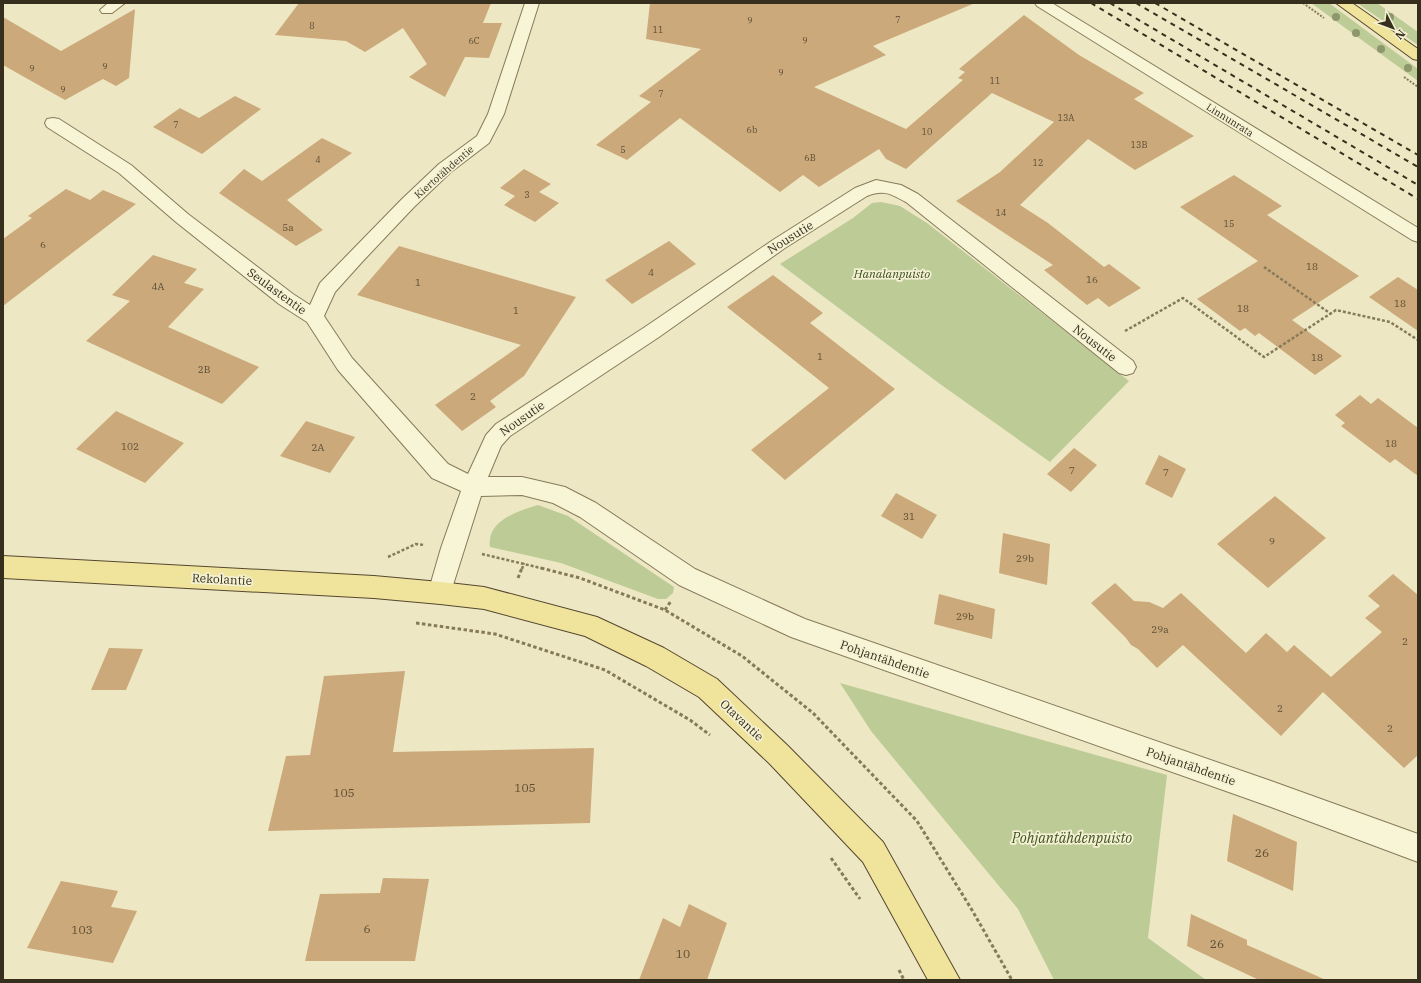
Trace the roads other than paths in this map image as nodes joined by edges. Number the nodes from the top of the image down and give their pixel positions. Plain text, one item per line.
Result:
1 (532, 3) edge
2 (1042, 3) edge
3 (1343, 3) edge
4 (1418, 56) edge
5 (52, 123) dead end
6 (1418, 236) edge
7 (314, 317) junction
8 (1126, 367) dead end
9 (473, 487) junction
10 (3, 567) edge
11 (440, 593) junction
12 (1418, 848) edge
13 (945, 980) edge

1 - 7 street, Kiertotähdentie
2 - 6 street, Linnunrata
3 - 4 main road
5 - 7 street, Seulastentie
7 - 9 street, Seulastentie
8 - 9 street, Nousutie
9 - 11 street
9 - 12 street, Pohjantähdentie
10 - 11 main road, Rekolantie
11 - 13 main road, Otavantie

